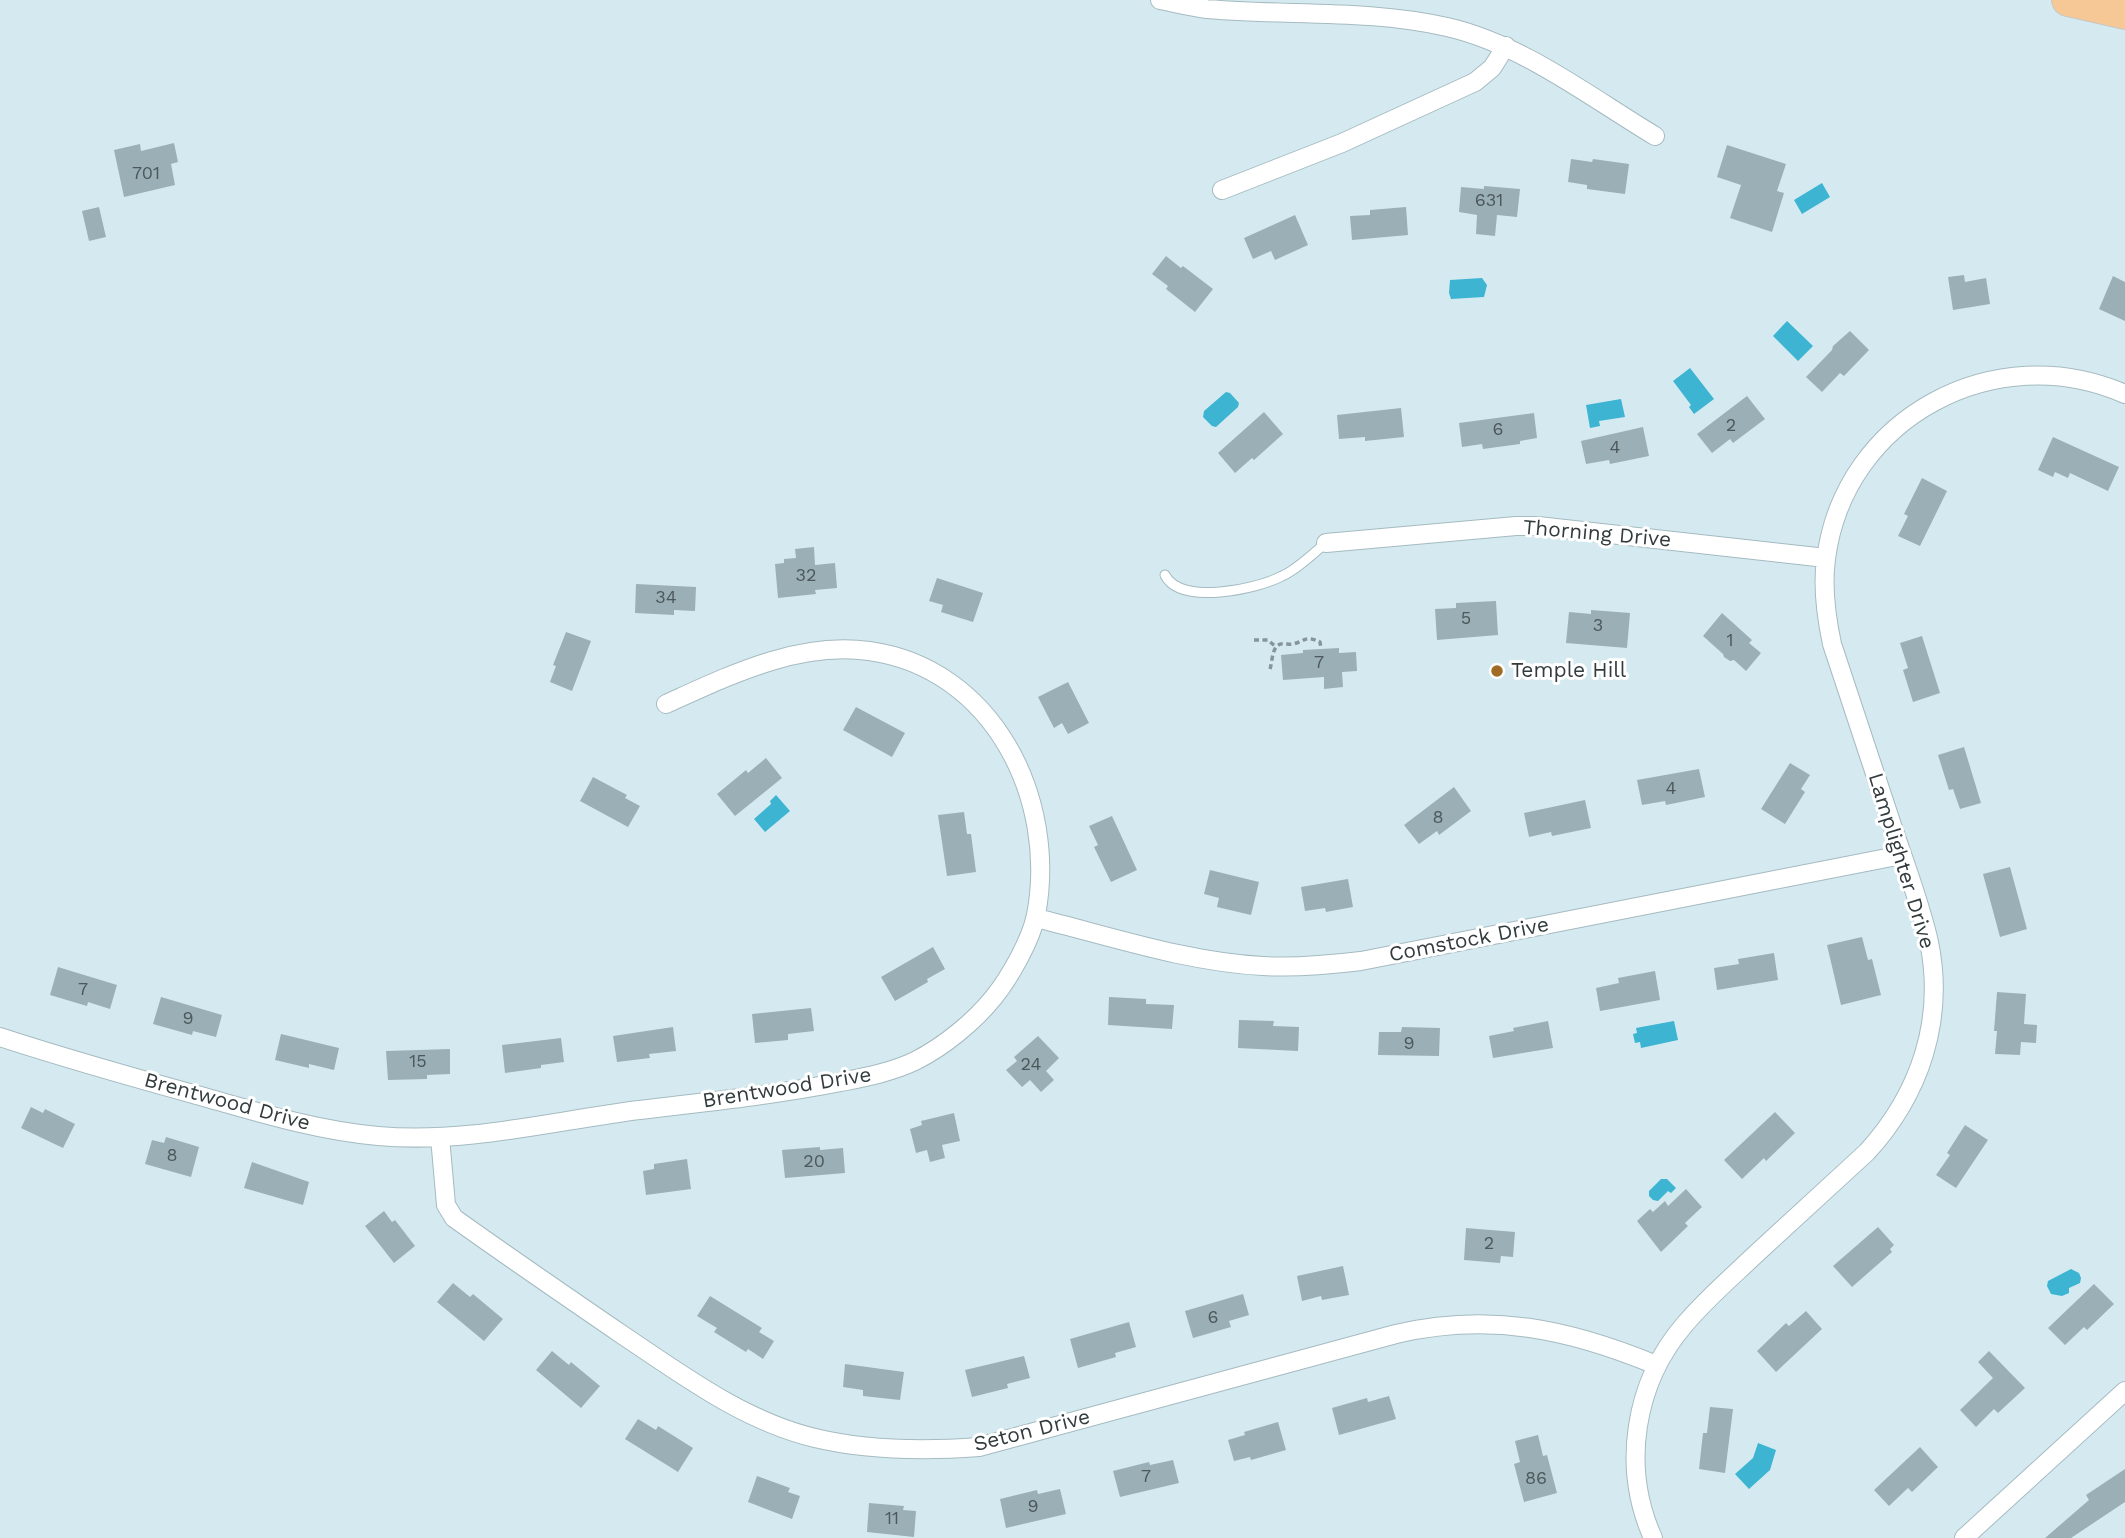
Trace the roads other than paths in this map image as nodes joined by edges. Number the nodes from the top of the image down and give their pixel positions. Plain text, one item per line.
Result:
1 (1160, 0) edge
2 (2068, 0) edge
3 (2125, 13) edge
4 (1506, 46) junction
5 (1654, 136) dead end
6 (1222, 190) dead end
7 (2125, 394) edge
8 (1326, 543) joint
9 (1826, 558) junction
10 (1165, 575) dead end
11 (666, 704) dead end
12 (1902, 855) junction
13 (1036, 918) junction
14 (0, 1037) edge
15 (440, 1137) junction
16 (1656, 1366) junction
17 (2125, 1391) edge
18 (1653, 1538) edge
19 (1964, 1538) edge

1 - 4 street
2 - 3 highway
4 - 5 street
4 - 6 street
7 - 9 street, Lamplighter Drive
8 - 9 street, Thorning Drive
8 - 10 lane
9 - 12 street, Lamplighter Drive
11 - 13 street, Brentwood Drive
12 - 13 street, Comstock Drive
12 - 16 street, Lamplighter Drive
13 - 15 street, Brentwood Drive
14 - 15 street, Brentwood Drive
15 - 16 street, Seton Drive
16 - 18 street, Lamplighter Drive
17 - 19 street

